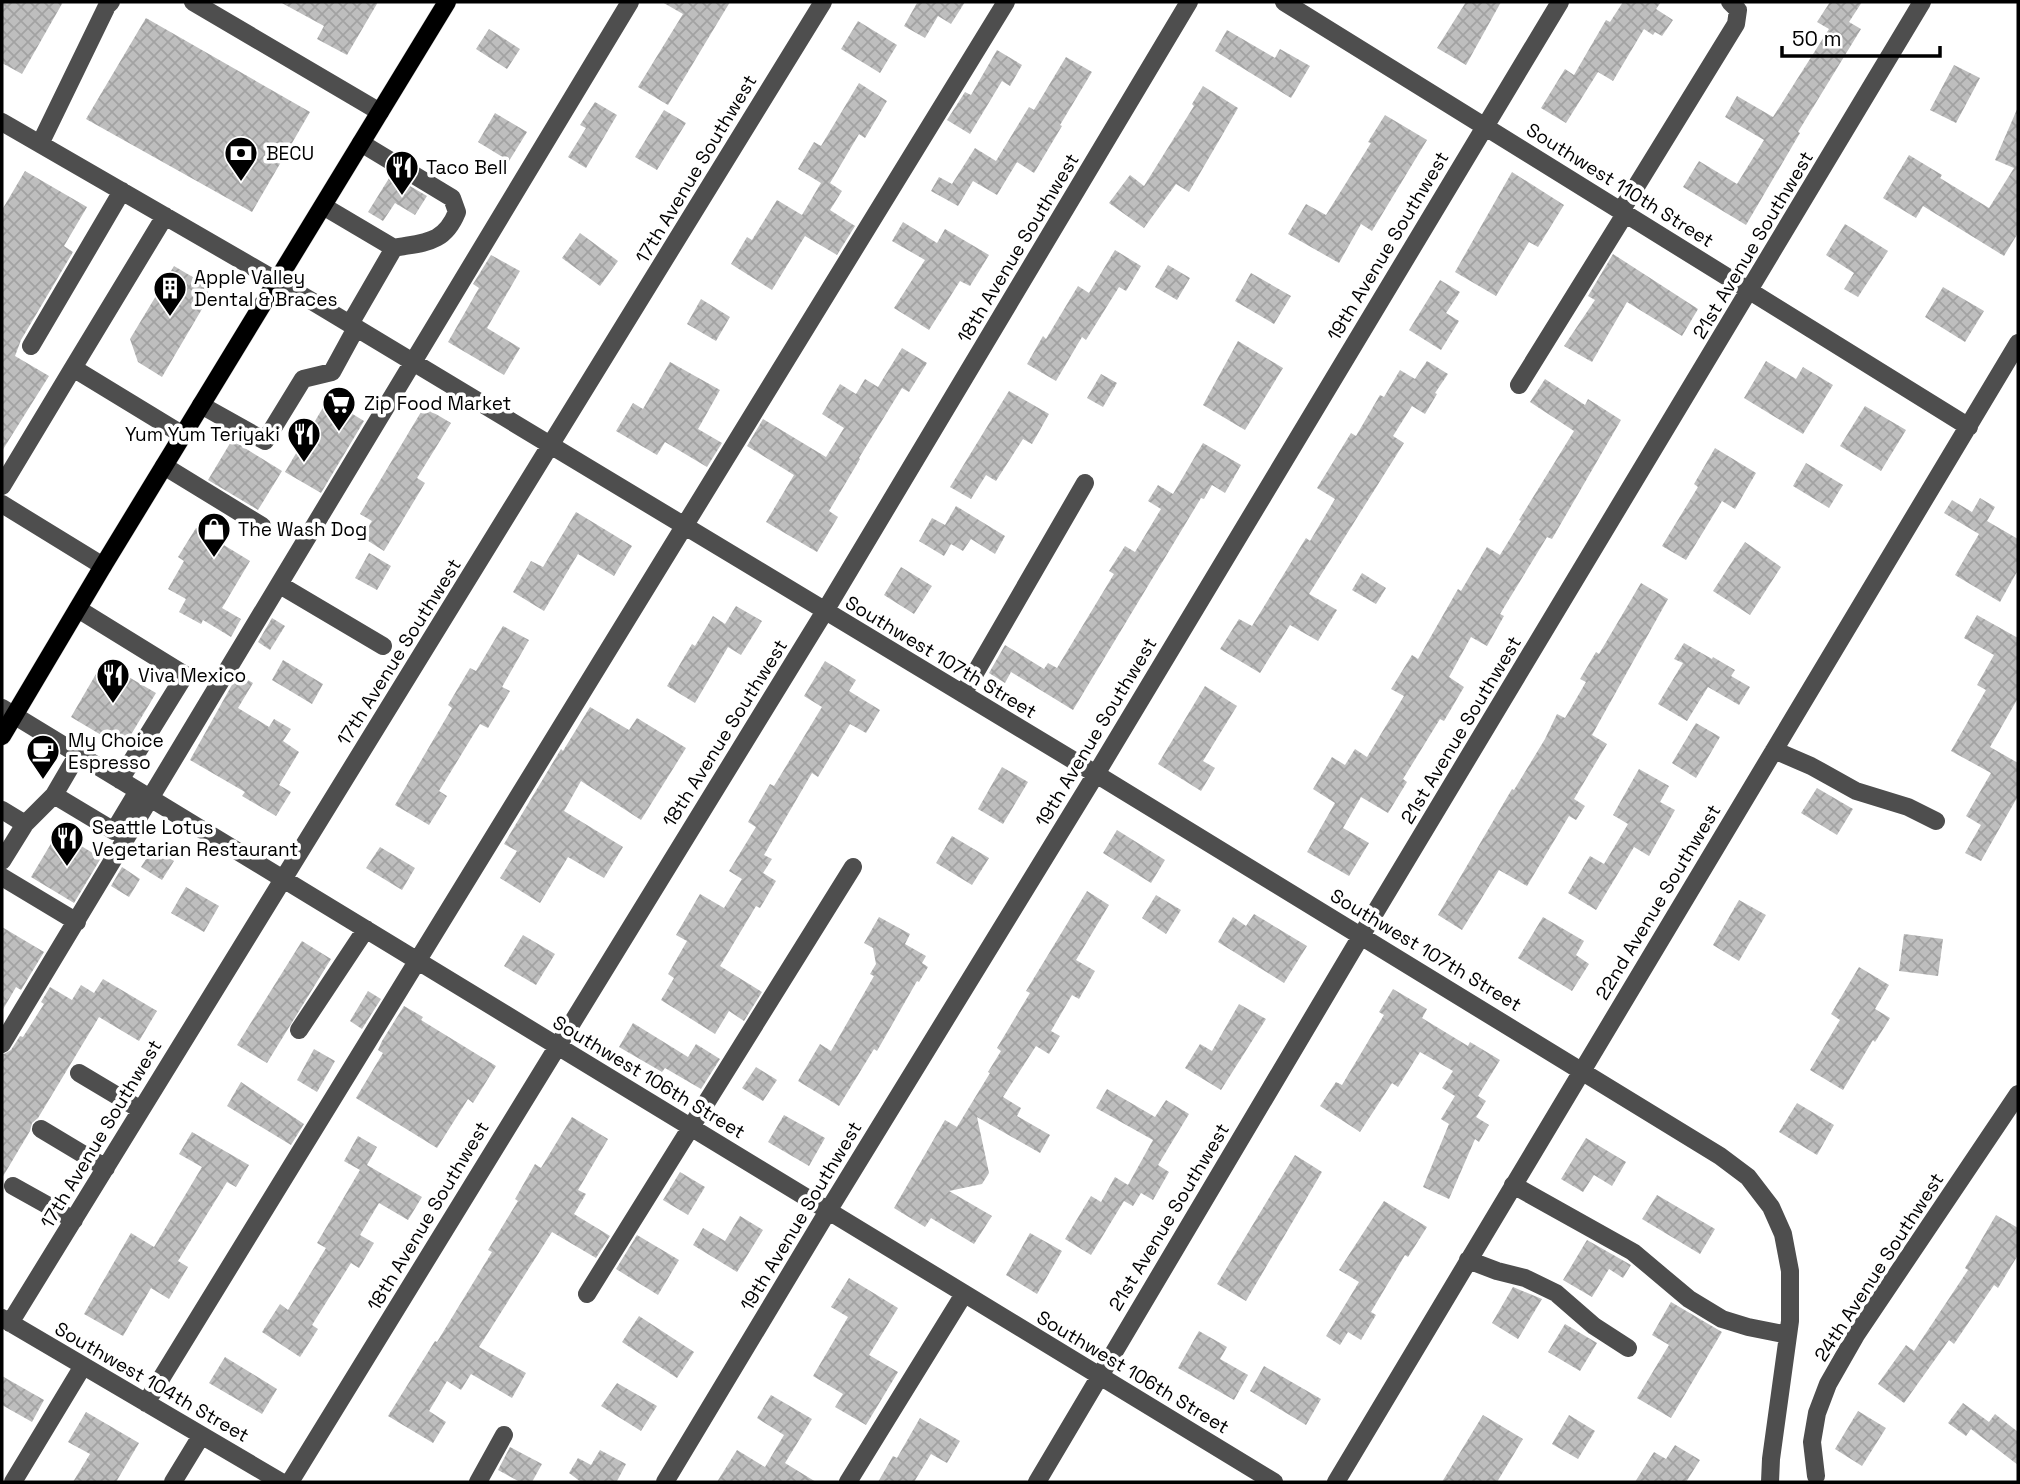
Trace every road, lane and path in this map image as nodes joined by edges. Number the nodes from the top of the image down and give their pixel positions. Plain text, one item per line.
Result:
1 (111, 2) edge
2 (193, 2) edge
3 (447, 2) edge
4 (630, 2) edge
5 (823, 2) edge
6 (1006, 2) edge
7 (1189, 2) edge
8 (1284, 2) edge
9 (1560, 2) edge
10 (1730, 2) edge
11 (1923, 2) edge
12 (380, 112) junction
13 (1484, 126) junction
14 (4, 128) edge
15 (362, 143) junction
16 (40, 144) junction
17 (122, 191) junction
18 (323, 205) junction
19 (1623, 212) junction
20 (165, 216) junction
21 (394, 248) junction
22 (278, 280) junction
23 (1750, 291) junction
24 (353, 326) junction
25 (2018, 343) edge
26 (31, 346) dead end
27 (413, 362) junction
28 (73, 368) junction
29 (1519, 385) dead end
30 (201, 405) junction
31 (1969, 427) junction
32 (183, 435) junction
33 (551, 446) junction
34 (164, 466) junction
35 (1085, 483) dead end
36 (2, 486) edge
37 (2, 504) edge
38 (262, 526) dead end
39 (685, 527) junction
40 (103, 566) junction
41 (279, 585) junction
42 (78, 609) junction
43 (825, 611) junction
44 (383, 646) dead end
45 (962, 694) junction
46 (8, 711) edge
47 (2, 736) edge
48 (1774, 750) junction
49 (78, 754) junction
50 (1096, 774) junction
51 (120, 780) junction
52 (54, 795) junction
53 (145, 795) junction
54 (2, 810) edge
55 (1936, 821) dead end
56 (25, 824) junction
57 (2, 861) edge
58 (853, 867) dead end
59 (2, 877) edge
60 (282, 879) junction
61 (77, 922) junction
62 (366, 929) junction
63 (1362, 936) junction
64 (419, 962) junction
65 (299, 1030) dead end
66 (2, 1044) edge
67 (557, 1046) junction
68 (1582, 1069) junction
69 (79, 1073) dead end
70 (2018, 1094) edge
71 (141, 1110) junction
72 (690, 1127) junction
73 (41, 1129) dead end
74 (106, 1168) junction
75 (1513, 1185) junction
76 (13, 1186) dead end
77 (828, 1211) junction
78 (74, 1220) junction
79 (1468, 1260) junction
80 (587, 1294) dead end
81 (964, 1294) junction
82 (6, 1321) edge
83 (1788, 1335) junction
84 (1628, 1348) dead end
85 (83, 1366) junction
86 (1099, 1376) junction
87 (146, 1403) junction
88 (504, 1435) dead end
89 (201, 1436) junction
90 (1816, 1476) dead end
91 (13, 1482) edge
92 (173, 1482) edge
93 (281, 1482) edge
94 (290, 1482) edge
95 (478, 1482) edge
96 (665, 1482) edge
97 (848, 1482) edge
98 (1037, 1482) edge
99 (1274, 1482) edge
100 (1336, 1482) edge
101 (1770, 1482) edge

1 - 16 street
2 - 12 street
3 - 12 main road
4 - 27 street
5 - 33 street, 17th Avenue Southwest
6 - 39 street
7 - 43 street, 18th Avenue Southwest
8 - 13 street, Southwest 110th Street
9 - 13 street, 19th Avenue Southwest
10 - 19 street
11 - 23 street, 21st Avenue Southwest
12 - 15 main road
13 - 19 street, Southwest 110th Street
13 - 50 street, 19th Avenue Southwest
14 - 16 street, Southwest 107th Street
15 - 18 main road
15 - 21 street
16 - 17 street, Southwest 107th Street
17 - 20 street, Southwest 107th Street
17 - 26 street
18 - 21 street
18 - 22 main road
19 - 23 street, Southwest 110th Street
19 - 29 street
20 - 22 street, Southwest 107th Street
20 - 28 street
21 - 24 street
22 - 24 street, Southwest 107th Street
22 - 30 main road
23 - 31 street, Southwest 110th Street
23 - 63 street, 21st Avenue Southwest
24 - 27 street, Southwest 107th Street
24 - 30 street
25 - 31 street, 22nd Avenue Southwest
27 - 33 street, Southwest 107th Street
27 - 41 street
28 - 32 street
28 - 36 street
30 - 32 main road
31 - 48 street, 22nd Avenue Southwest
32 - 34 main road
33 - 39 street, Southwest 107th Street
33 - 60 street, 17th Avenue Southwest
34 - 38 street
34 - 40 main road
35 - 45 street
37 - 40 street
39 - 43 street, Southwest 107th Street
39 - 64 street
40 - 42 main road
41 - 44 street
41 - 53 street
42 - 46 main road
42 - 51 street
43 - 45 street, Southwest 107th Street
43 - 67 street, 18th Avenue Southwest
45 - 50 street, Southwest 107th Street
46 - 47 main road
46 - 49 street, Southwest 106th Street
48 - 55 street
48 - 68 street, 22nd Avenue Southwest
49 - 51 street, Southwest 106th Street
49 - 52 street
50 - 63 street, Southwest 107th Street
50 - 77 street, 19th Avenue Southwest
51 - 53 street, Southwest 106th Street
52 - 53 street
52 - 56 street
53 - 60 street, Southwest 106th Street
53 - 61 street
54 - 56 street
56 - 57 street
58 - 72 street
59 - 61 street
60 - 62 street, Southwest 106th Street
60 - 71 street, 17th Avenue Southwest
61 - 66 street
62 - 64 street, Southwest 106th Street
62 - 65 street
63 - 68 street, Southwest 107th Street
63 - 86 street, 21st Avenue Southwest
64 - 67 street, Southwest 106th Street
64 - 87 street
67 - 72 street, Southwest 106th Street
67 - 94 street, 18th Avenue Southwest
68 - 75 street, 22nd Avenue Southwest
68 - 83 street, Southwest 107th Street
69 - 71 street
70 - 90 street, 24th Avenue Southwest
71 - 74 street, 17th Avenue Southwest
72 - 77 street, Southwest 106th Street
72 - 80 street
73 - 74 street
74 - 78 street, 17th Avenue Southwest
75 - 79 street, 22nd Avenue Southwest
75 - 83 street
76 - 78 street
77 - 81 street, Southwest 106th Street
77 - 96 street, 19th Avenue Southwest
78 - 82 street, 17th Avenue Southwest
79 - 84 street
79 - 100 street, 22nd Avenue Southwest
81 - 86 street, Southwest 106th Street
81 - 97 street
82 - 85 street, Southwest 104th Street
83 - 101 street, Southwest 107th Street
85 - 87 street, Southwest 104th Street
85 - 91 street
86 - 98 street, 21st Avenue Southwest
86 - 99 street, Southwest 106th Street
87 - 89 street, Southwest 104th Street
88 - 95 street
89 - 92 street
89 - 93 street, Southwest 104th Street

